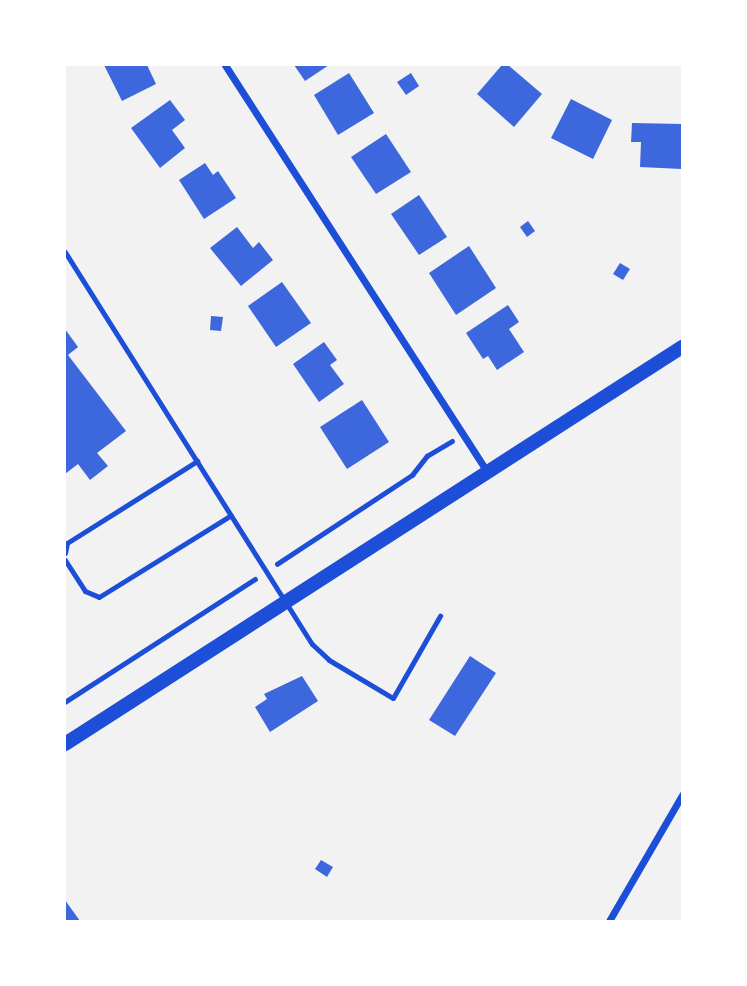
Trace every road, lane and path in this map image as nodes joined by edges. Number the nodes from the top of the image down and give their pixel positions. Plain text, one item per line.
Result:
1 (225, 65) edge
2 (65, 252) edge
3 (682, 346) edge
4 (197, 461) junction
5 (487, 471) junction
6 (231, 515) junction
7 (65, 553) edge
8 (65, 560) edge
9 (286, 601) junction
10 (440, 616) dead end
11 (65, 744) edge
12 (682, 795) edge
13 (609, 921) edge

1 - 5 street
2 - 4 lane
3 - 5 main road
4 - 6 lane
4 - 7 lane
5 - 9 main road
6 - 8 lane
6 - 9 lane
9 - 10 lane
9 - 11 main road
12 - 13 street

